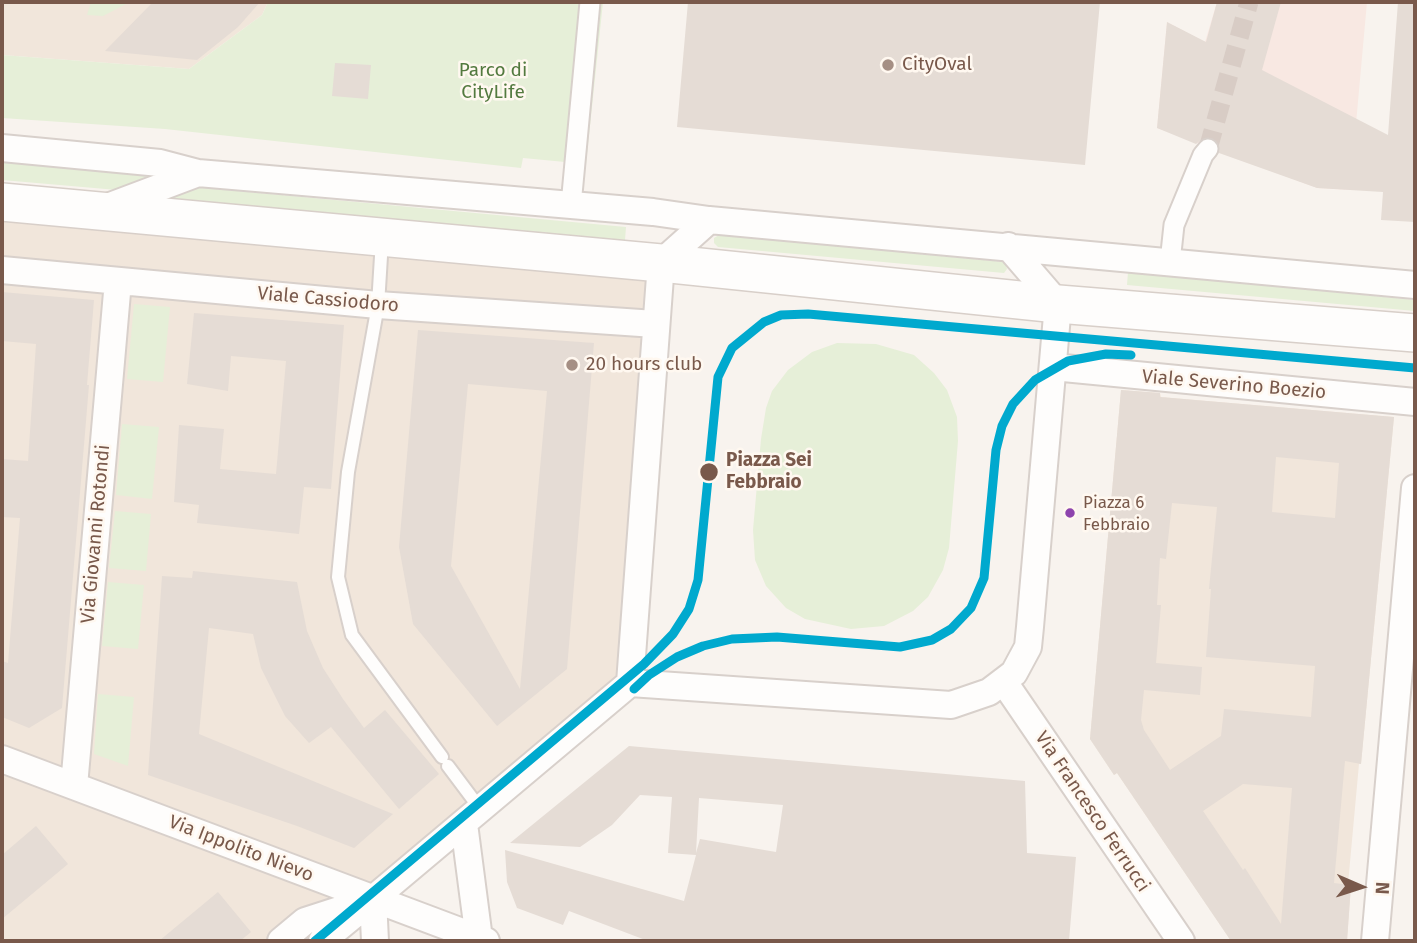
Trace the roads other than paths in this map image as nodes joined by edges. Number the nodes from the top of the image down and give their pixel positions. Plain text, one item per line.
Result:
1 (590, 2) edge
2 (2, 148) edge
3 (1209, 149) tunnel mouth
4 (198, 173) junction
5 (2, 202) edge
6 (571, 205) junction
7 (100, 210) junction
8 (709, 220) junction
9 (382, 237) junction
10 (1008, 246) junction
11 (661, 262) junction
12 (1170, 262) junction
13 (2, 270) edge
14 (118, 281) junction
15 (1415, 285) edge
16 (1058, 304) junction
17 (378, 305) junction
18 (656, 324) junction
19 (1415, 333) edge
20 (1053, 367) junction
21 (1415, 402) edge
22 (1415, 488) edge
23 (1004, 682) junction
24 (630, 683) junction
25 (2, 759) edge
26 (74, 786) junction
27 (472, 817) junction
28 (373, 899) junction
29 (483, 940) edge
30 (281, 941) edge
31 (322, 941) edge
32 (351, 941) edge
33 (375, 941) edge
34 (1181, 941) edge
35 (1375, 941) edge

1 - 6 street
2 - 4 street
3 - 12 street
4 - 6 street
4 - 7 street
5 - 7 main road
6 - 8 street
7 - 9 main road
8 - 10 street
8 - 11 street
9 - 11 main road
9 - 17 lane
10 - 12 street
10 - 16 street
11 - 16 main road
11 - 18 street
12 - 15 street
13 - 14 street, Viale Cassiodoro
14 - 17 street, Viale Cassiodoro
14 - 26 street, Via Giovanni Rotondi
16 - 19 main road
16 - 20 street
17 - 18 street, Viale Cassiodoro
17 - 27 lane
18 - 24 street
20 - 21 street, Viale Severino Boezio
20 - 23 street
22 - 35 street
23 - 24 street
23 - 34 street, Via Francesco Ferrucci
24 - 27 street
25 - 26 street, Via Ippolito Nievo
26 - 28 street, Via Ippolito Nievo
27 - 28 street
27 - 29 street, Via Ippolito Nievo
28 - 29 street, Via Ippolito Nievo
28 - 30 street
28 - 31 street
28 - 32 street
28 - 33 street

